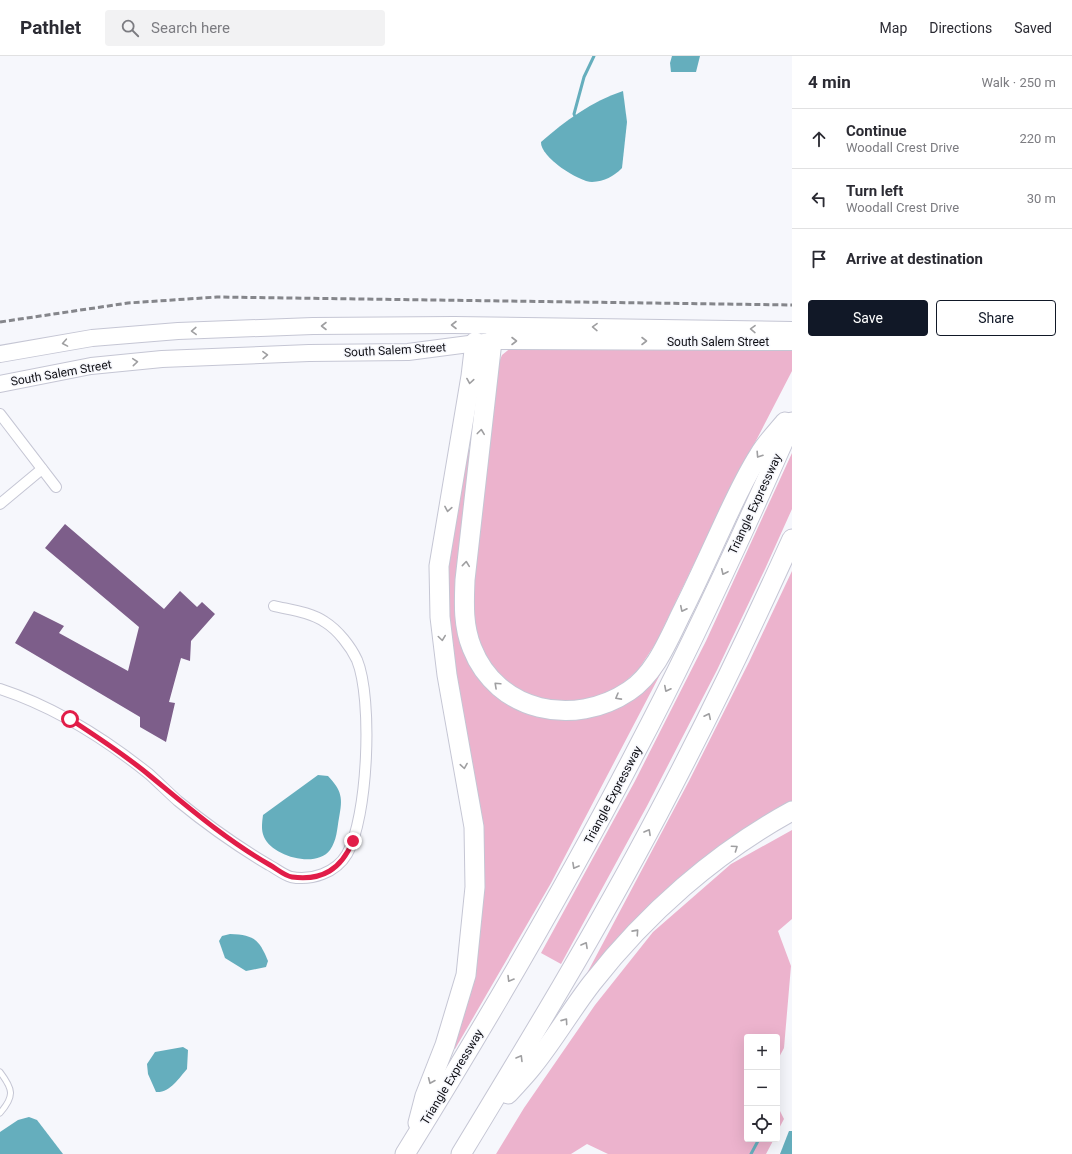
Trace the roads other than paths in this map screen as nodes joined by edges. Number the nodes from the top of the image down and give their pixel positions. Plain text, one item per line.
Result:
1 (792, 330) edge
2 (484, 334) junction
3 (792, 342) edge
4 (0, 354) edge
5 (0, 384) edge
6 (792, 413) edge
7 (0, 414) edge
8 (792, 422) edge
9 (42, 469) junction
10 (56, 487) dead end
11 (0, 504) edge
12 (792, 539) edge
13 (274, 606) dead end
14 (0, 689) edge
15 (792, 812) edge
16 (0, 1072) edge
17 (0, 1113) edge
18 (477, 1127) junction
19 (415, 1138) junction
20 (405, 1154) edge
21 (461, 1154) edge

1 -> 2 main road, South Salem Street
2 -> 3 main road, South Salem Street
2 -> 4 main road, South Salem Street
5 -> 2 main road, South Salem Street
6 -> 2 highway
2 -> 19 highway
7 - 9 street
8 -> 19 highway, Triangle Expressway
9 - 10 street
9 - 11 street
18 -> 12 highway
13 - 14 street
18 -> 15 highway
16 - 17 lane
18 - 21 highway
19 - 20 highway, Triangle Expressway

